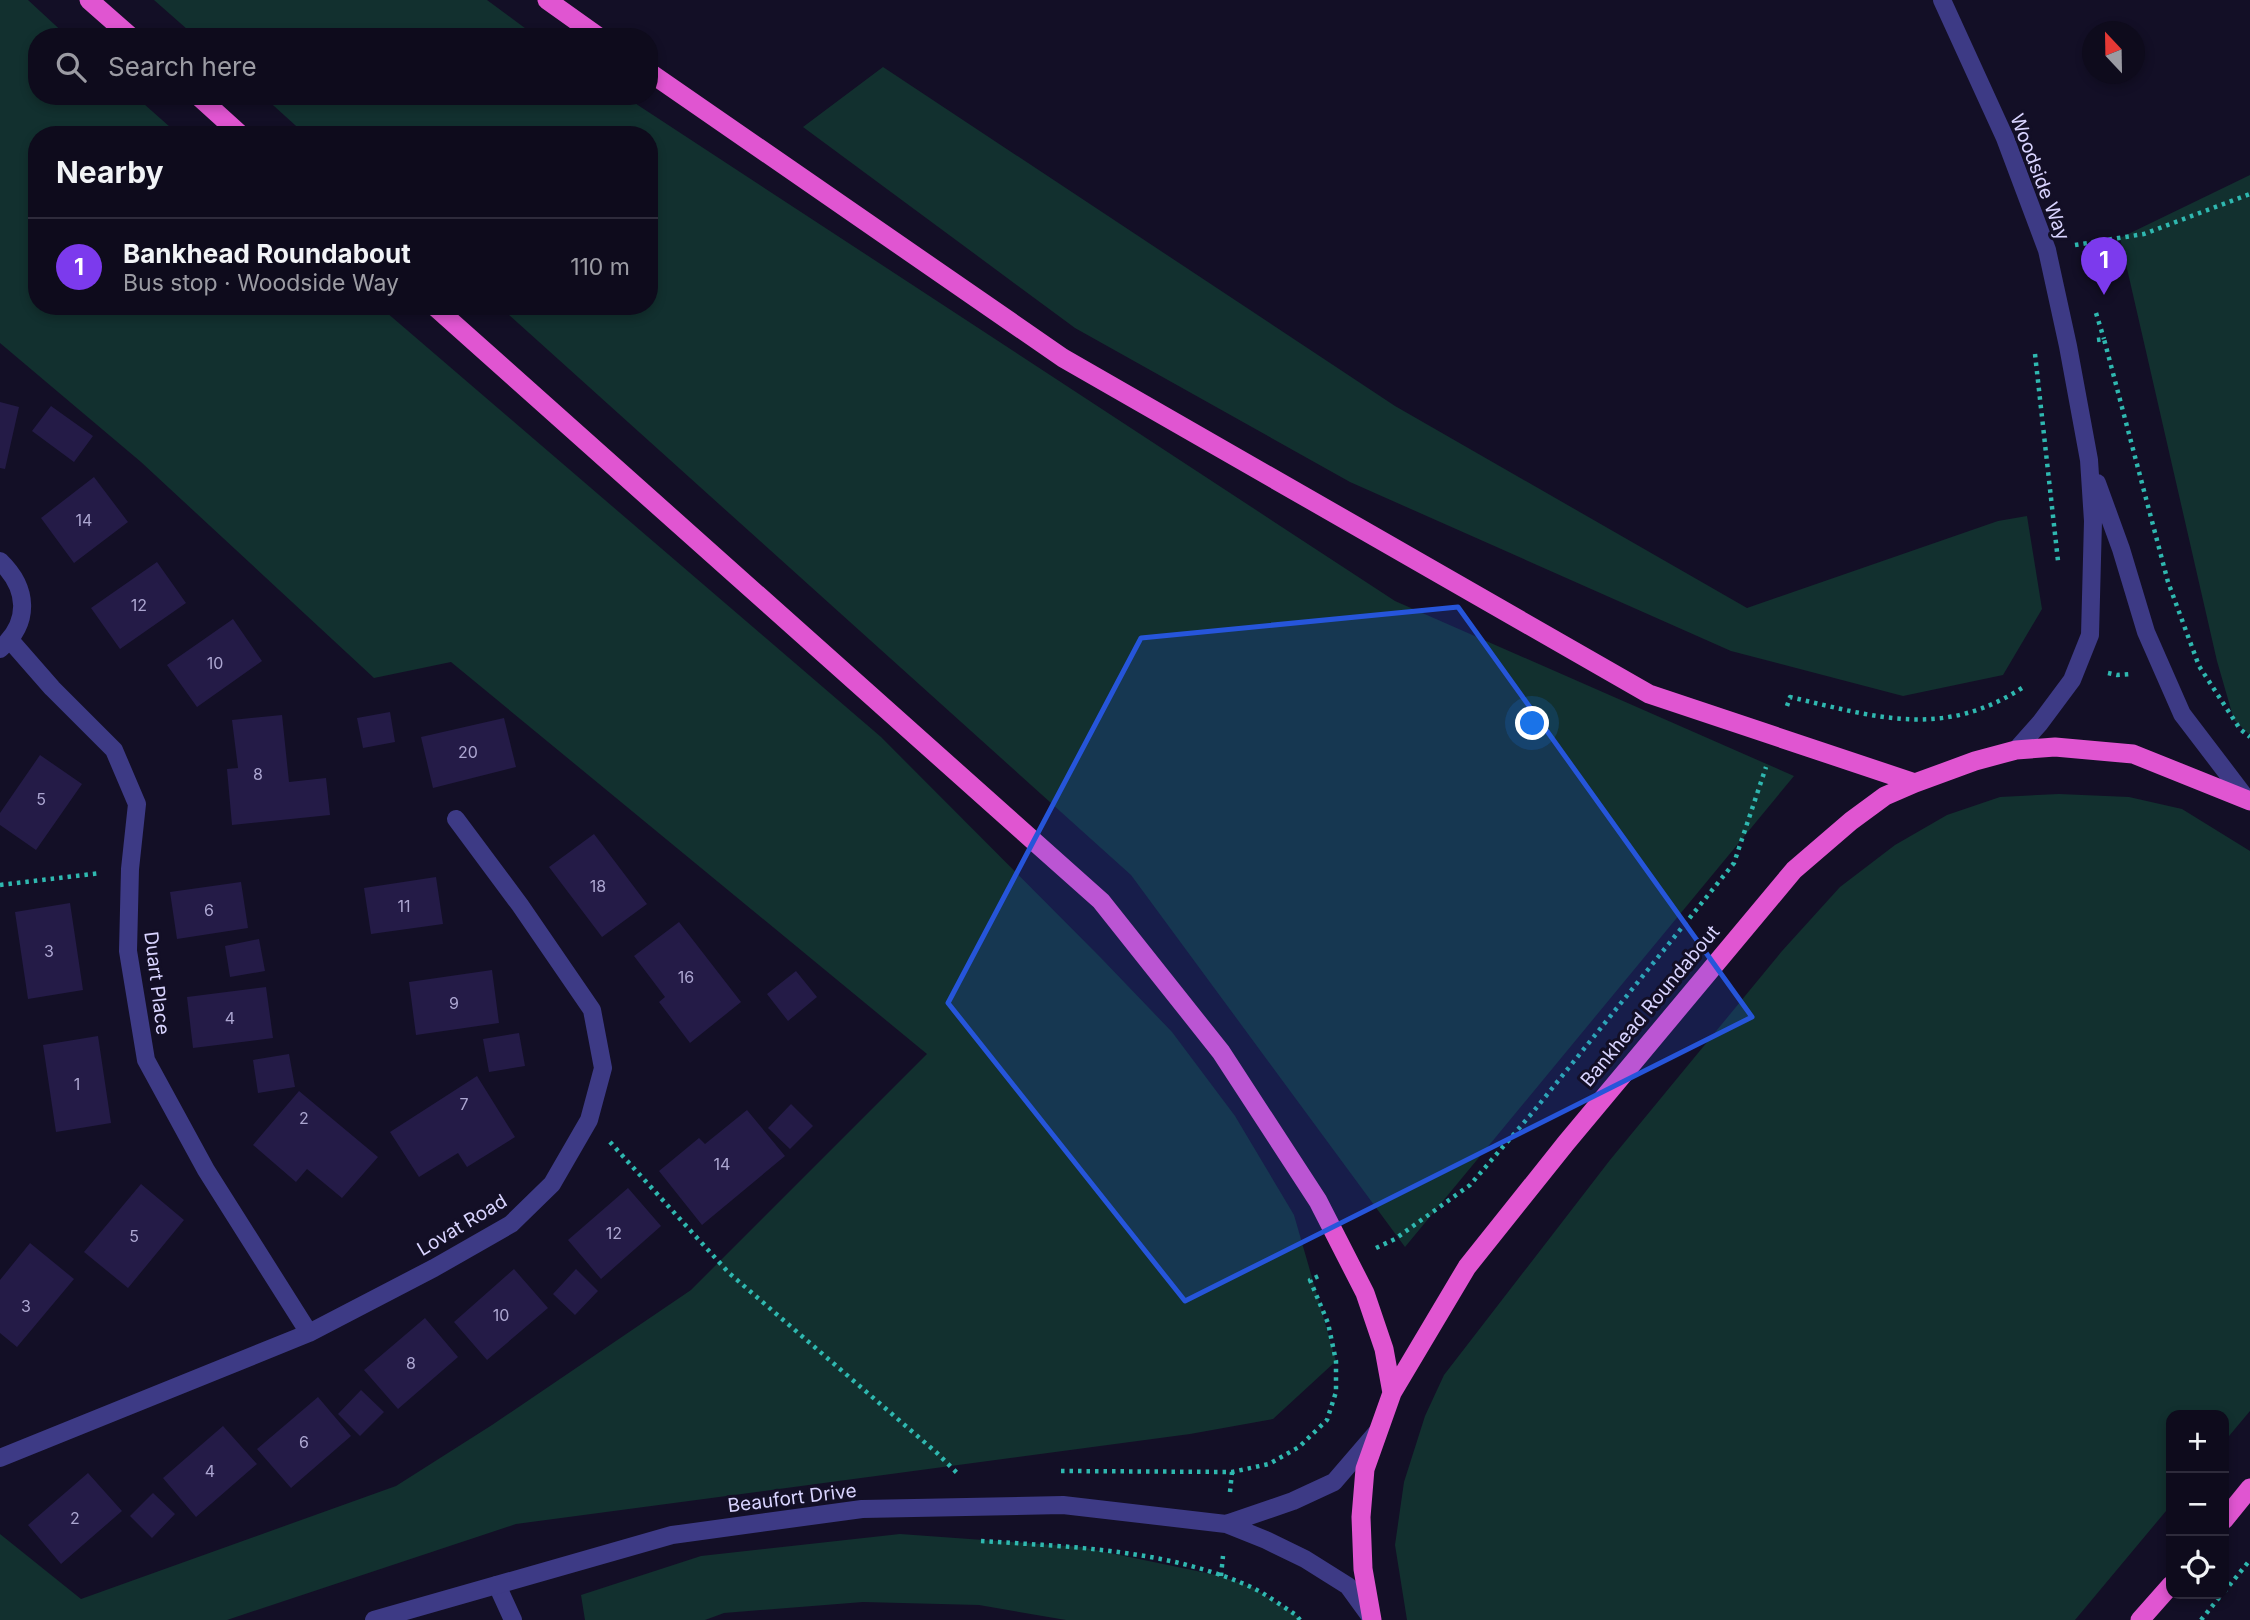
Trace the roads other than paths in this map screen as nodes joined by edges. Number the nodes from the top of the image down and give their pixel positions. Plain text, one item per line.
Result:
1 (89, 0) edge
2 (547, 0) edge
3 (1942, 0) edge
4 (121, 28) edge
5 (586, 28) edge
6 (658, 78) edge
7 (208, 105) edge
8 (231, 126) edge
9 (444, 315) edge
10 (2089, 460) junction
11 (0, 561) edge
12 (5, 645) edge
13 (2016, 750) junction
14 (1915, 783) junction
15 (2248, 799) edge
16 (456, 819) dead end
17 (309, 1333) junction
18 (1392, 1393) junction
19 (1378, 1430) junction
20 (0, 1458) edge
21 (2250, 1488) edge
22 (2229, 1514) edge
23 (1226, 1524) junction
24 (497, 1585) junction
25 (2166, 1591) edge
26 (1372, 1619) edge
27 (374, 1620) edge
28 (513, 1620) edge
29 (2140, 1620) edge

1 - 4 highway
2 - 5 highway
3 - 10 street, Woodside Way
6 - 14 highway
7 - 8 highway
9 - 18 highway
10 - 13 street, Woodside Way
10 - 15 street, Woodside Way
11 - 12 street, Duart Place
12 - 17 street, Duart Place
13 - 14 highway, Bankhead Roundabout
13 - 15 highway, Bankhead Roundabout
14 - 18 highway, Bankhead Roundabout
16 - 17 street, Lovat Road
17 - 20 street, Lovat Road
18 - 19 highway, Bankhead Roundabout
19 - 23 street, Beaufort Drive
19 - 26 highway, Bankhead Roundabout
21 - 22 highway
23 - 24 street, Beaufort Drive
23 - 26 street, Beaufort Drive
24 - 27 street, Beaufort Drive
24 - 28 street
25 - 29 highway

